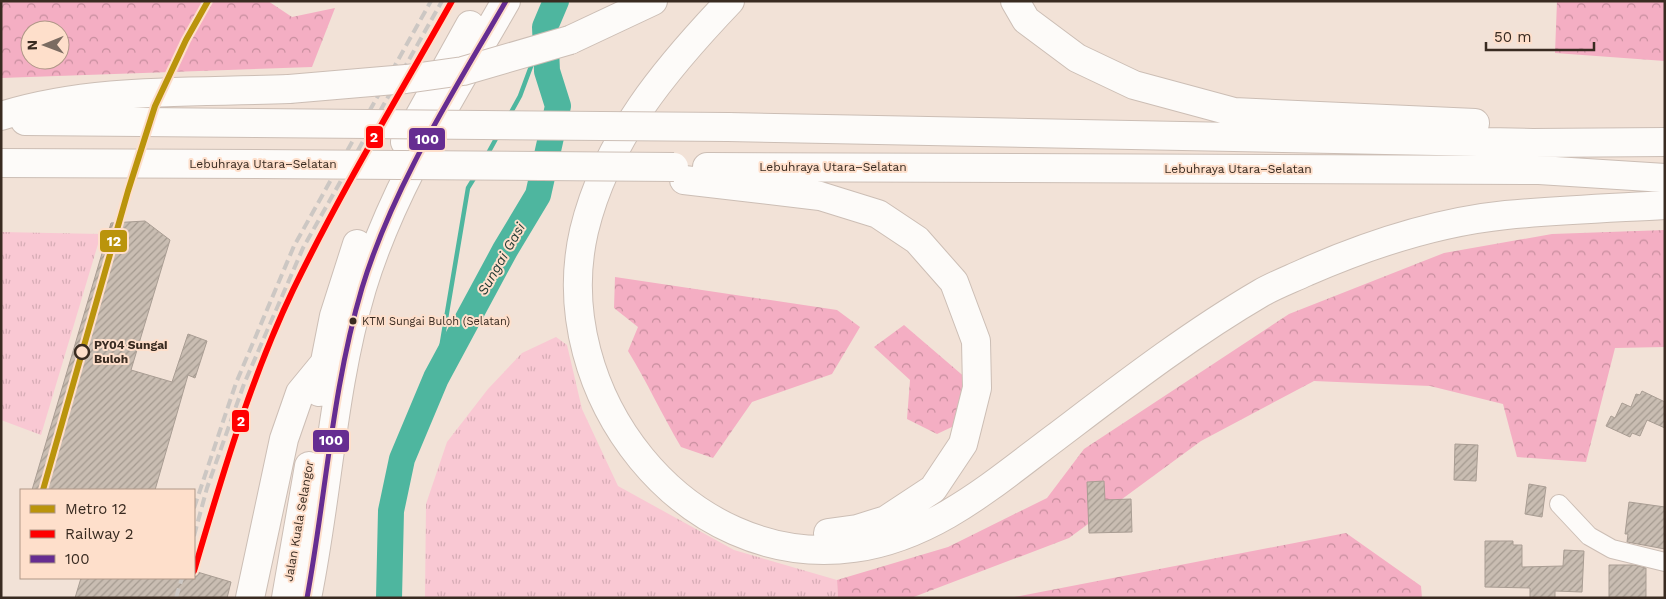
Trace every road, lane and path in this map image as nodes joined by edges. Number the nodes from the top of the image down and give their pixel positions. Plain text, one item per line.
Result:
1 (484, 1) edge
2 (506, 1) edge
3 (653, 1) edge
4 (730, 1) edge
5 (751, 1) edge
6 (1015, 1) edge
7 (1, 116) edge
8 (1, 120) edge
9 (1665, 142) edge
10 (1532, 143) junction
11 (1, 163) edge
12 (679, 173) junction
13 (1665, 178) edge
14 (1665, 205) edge
15 (323, 365) junction
16 (1559, 504) dead end
17 (316, 553) junction
18 (1665, 562) edge
19 (251, 595) edge
20 (286, 598) edge
21 (307, 598) edge
22 (321, 598) edge

1 - 15 highway, Jalan Kuala Selangor
2 - 17 highway, Jalan Kuala Selangor
3 - 7 highway, bridge
4 - 14 highway
5 - 12 highway
6 - 10 highway
8 - 10 highway, bridge
9 - 10 highway
11 - 12 highway, Lebuhraya Utara–Selatan, bridge
12 - 13 highway, Lebuhraya Utara–Selatan
15 - 19 highway
15 - 20 highway, Jalan Kuala Selangor
16 - 18 street
17 - 21 highway, Jalan Kuala Selangor
17 - 22 highway

